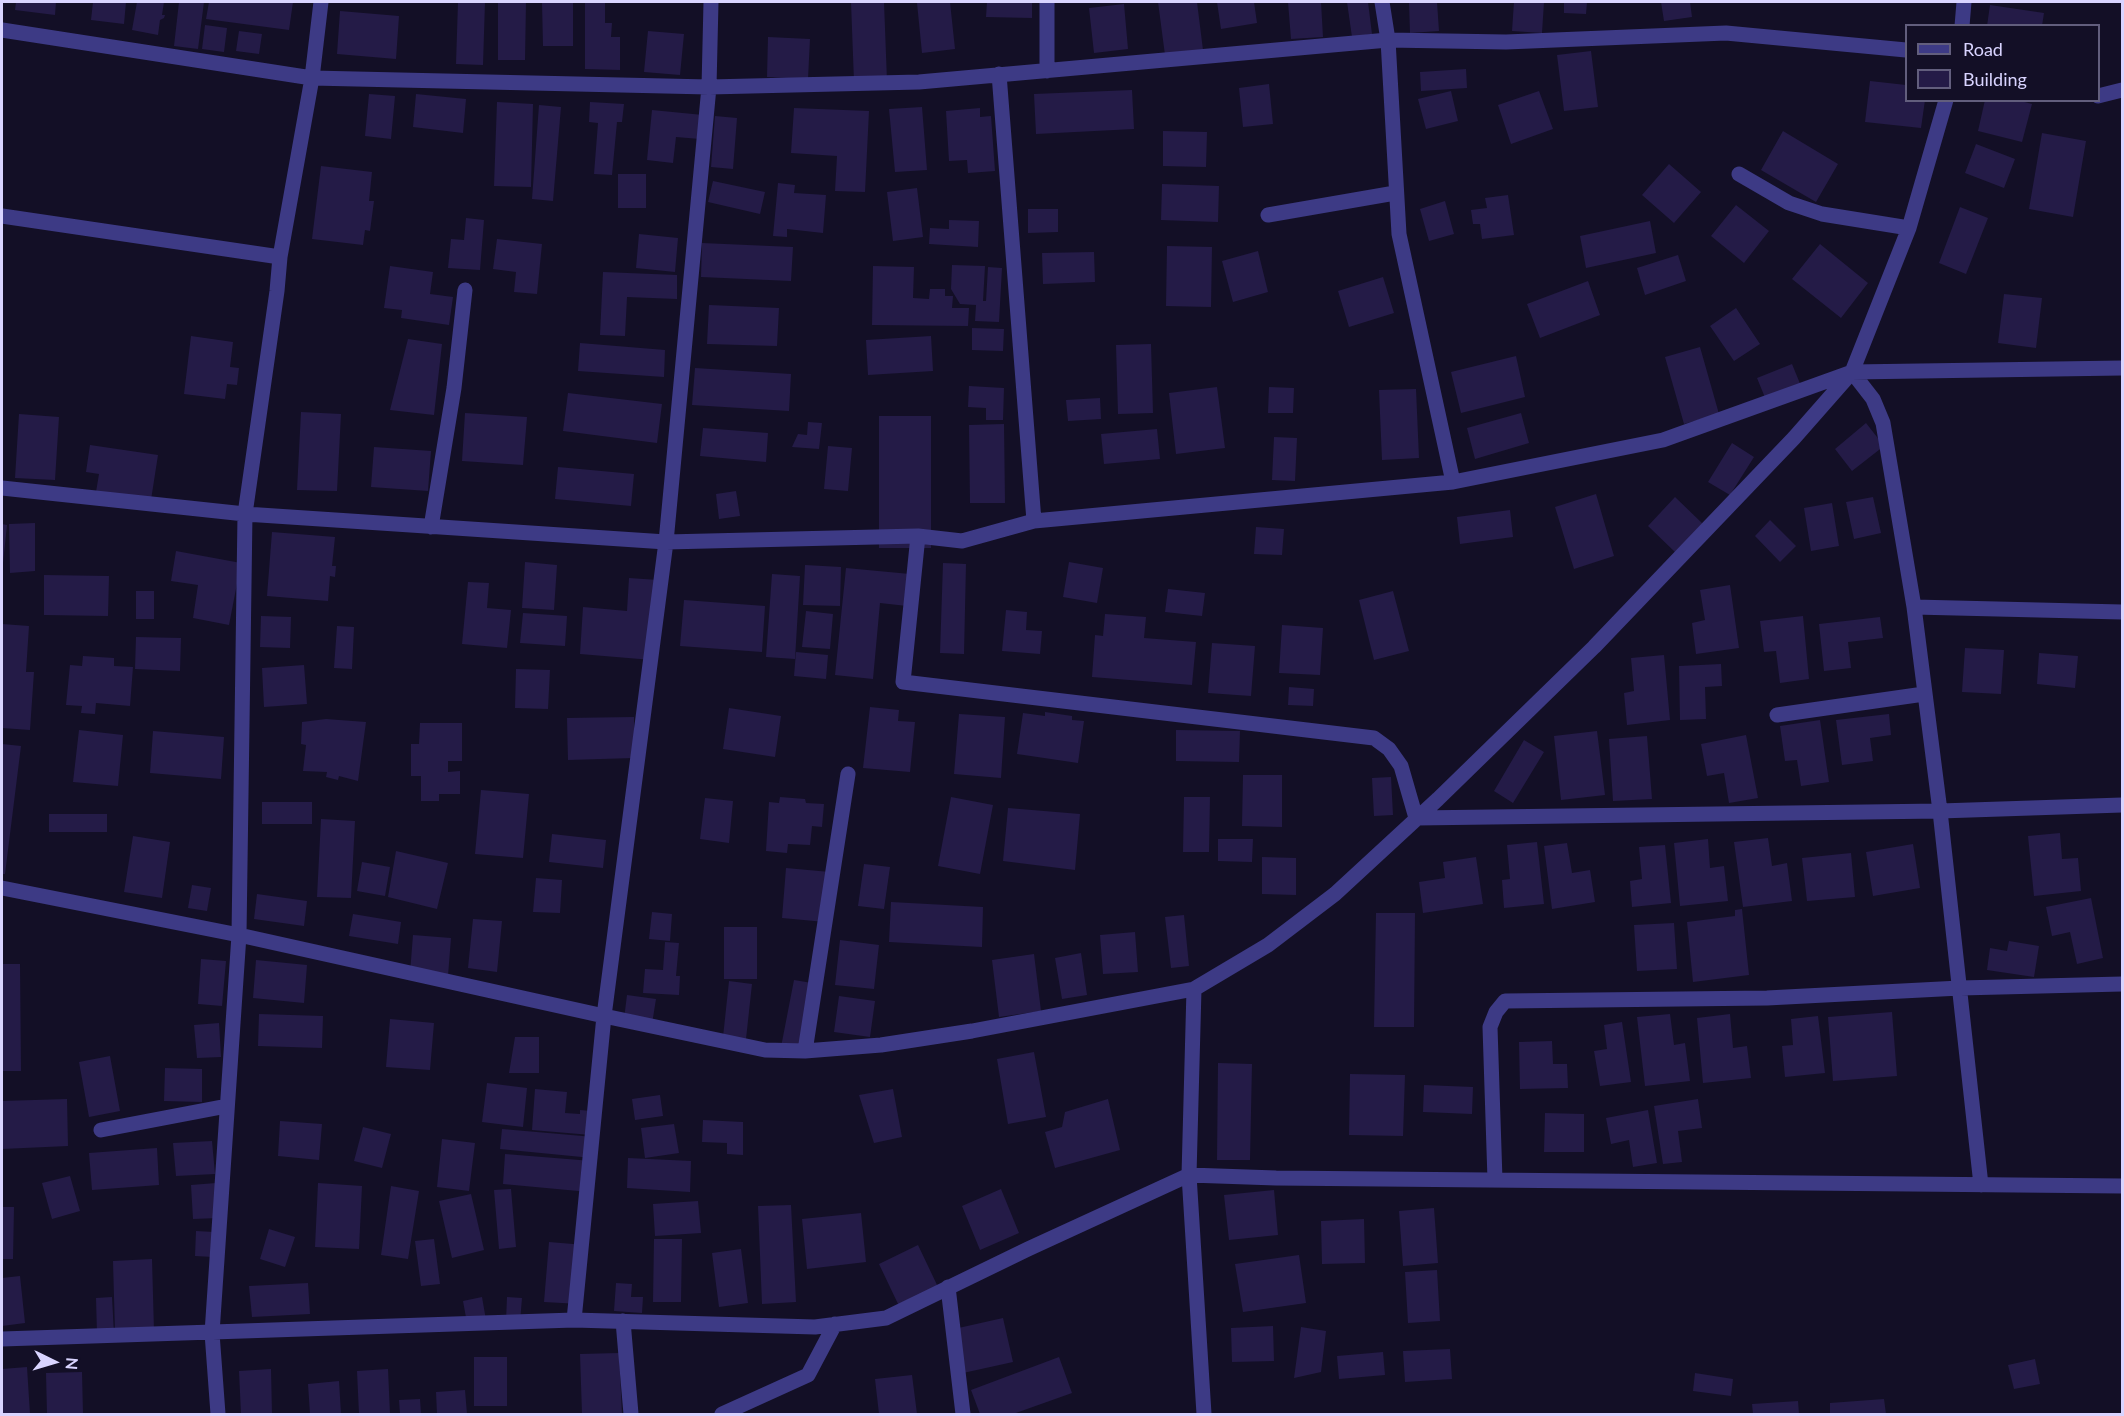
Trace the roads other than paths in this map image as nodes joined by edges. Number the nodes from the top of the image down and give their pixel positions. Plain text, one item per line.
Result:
1 (321, 2) edge
2 (711, 2) edge
3 (1047, 2) edge
4 (1382, 2) edge
5 (1964, 2) edge
6 (1962, 24) edge
7 (2, 30) edge
8 (1388, 40) junction
9 (1905, 50) edge
10 (1047, 71) junction
11 (999, 74) junction
12 (312, 78) junction
13 (709, 87) junction
14 (2122, 90) edge
15 (2100, 96) edge
16 (1945, 102) edge
17 (1739, 174) dead end
18 (1395, 193) junction
19 (1268, 215) dead end
20 (2, 216) edge
21 (1909, 228) junction
22 (280, 257) junction
23 (465, 290) dead end
24 (2122, 368) edge
25 (1852, 372) junction
26 (1453, 482) junction
27 (2, 488) edge
28 (245, 514) junction
29 (1034, 521) junction
30 (431, 527) junction
31 (918, 536) junction
32 (666, 542) junction
33 (1914, 608) junction
34 (2122, 612) edge
35 (1924, 694) junction
36 (1777, 715) dead end
37 (848, 774) dead end
38 (2122, 805) edge
39 (1940, 811) junction
40 (1416, 818) junction
41 (2, 888) edge
42 (239, 935) junction
43 (2122, 984) edge
44 (1194, 988) junction
45 (1960, 988) junction
46 (604, 1016) junction
47 (805, 1051) junction
48 (227, 1106) junction
49 (101, 1130) dead end
50 (1189, 1175) junction
51 (1495, 1180) junction
52 (1981, 1185) junction
53 (2122, 1186) edge
54 (948, 1287) junction
55 (574, 1320) junction
56 (623, 1322) junction
57 (835, 1324) junction
58 (212, 1333) junction
59 (2, 1339) edge
60 (218, 1414) edge
61 (631, 1414) edge
62 (722, 1414) edge
63 (963, 1414) edge
64 (1204, 1414) edge

1 - 12 street
2 - 13 street
3 - 10 street
4 - 8 street
5 - 6 street
7 - 12 street
8 - 9 street
8 - 10 street
8 - 18 street
10 - 11 street
11 - 13 street
11 - 29 street
12 - 13 street
12 - 22 street
13 - 32 street
14 - 15 street
16 - 21 street
17 - 21 street
18 - 19 street
18 - 26 street
20 - 22 street
21 - 25 street
22 - 28 street
23 - 30 street
24 - 25 street
25 - 26 street
25 - 33 street
25 - 40 street
26 - 29 street
27 - 28 street
28 - 30 street
28 - 42 street
29 - 31 street
30 - 32 street
31 - 32 street
31 - 40 street
32 - 46 street
33 - 34 street
33 - 35 street
35 - 36 street
35 - 39 street
37 - 47 street
38 - 39 street
39 - 40 street
39 - 45 street
40 - 44 street
41 - 42 street
42 - 46 street
42 - 48 street
43 - 45 street
44 - 47 street
44 - 50 street
45 - 51 street
45 - 52 street
46 - 47 street
46 - 55 street
48 - 49 street
48 - 58 street
50 - 51 street
50 - 54 street
50 - 64 street
51 - 52 street
52 - 53 street
54 - 57 street
54 - 63 street
55 - 56 street
55 - 58 street
56 - 57 street
56 - 61 street
57 - 62 street
58 - 59 street
58 - 60 street

